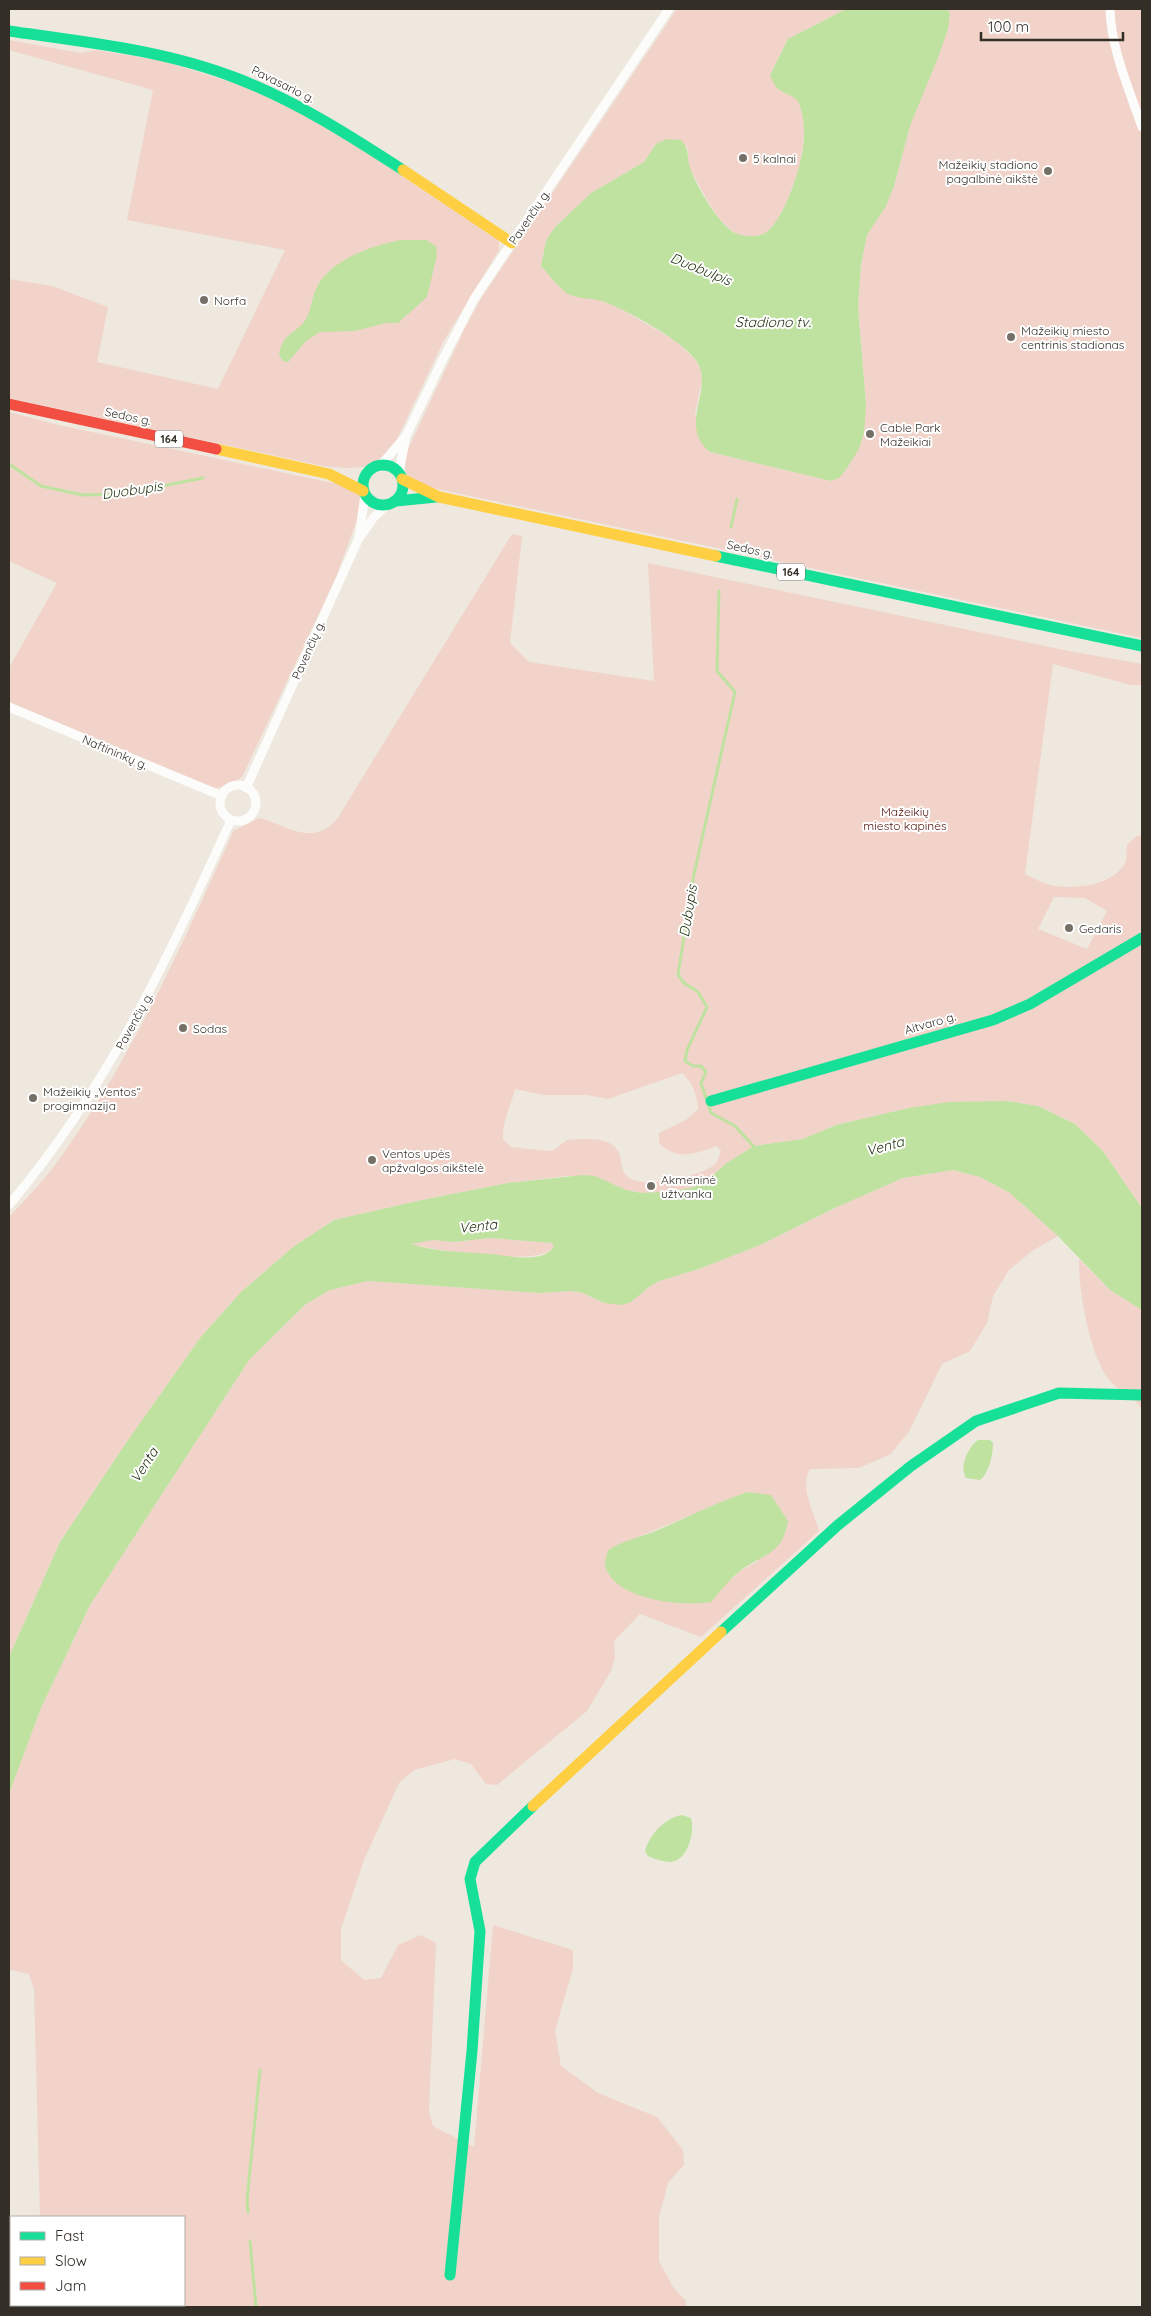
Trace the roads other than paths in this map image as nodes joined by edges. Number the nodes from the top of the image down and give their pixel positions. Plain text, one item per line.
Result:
1 (669, 9) edge
2 (1110, 9) edge
3 (9, 31) edge
4 (1142, 127) edge
5 (512, 243) junction
6 (9, 404) edge
7 (406, 436) junction
8 (381, 465) junction
9 (368, 471) junction
10 (329, 474) junction
11 (400, 476) junction
12 (364, 493) junction
13 (439, 497) junction
14 (392, 503) junction
15 (358, 540) junction
16 (1142, 646) edge
17 (9, 707) edge
18 (246, 788) junction
19 (222, 796) junction
20 (231, 820) junction
21 (1142, 938) edge
22 (712, 1101) dead end
23 (9, 1205) edge
24 (1142, 1395) edge
25 (450, 2275) dead end

1 - 5 street, Pavenčių g.
2 - 4 street
3 - 5 street, Pavasario g.
5 - 7 street, Pavenčių g.
6 - 10 street, Sedos g. / 164
7 - 8 street, Pavenčių g.
7 - 11 street, Pavenčių g.
8 - 9 street, 164
8 - 11 street, 164
9 - 10 street, Sedos g. / 164
9 - 12 street
10 - 12 street, Sedos g. / 164
11 - 13 street, Sedos g. / 164
11 - 14 street
12 - 14 street, 164
12 - 15 street, Pavenčių g.
13 - 14 street, Sedos g. / 164
13 - 16 street, Sedos g. / 164
14 - 15 street, Pavenčių g.
15 - 18 street, Pavenčių g.
17 - 19 street, Naftininkų g.
18 - 19 street
18 - 20 street
19 - 20 street
20 - 23 street, Pavenčių g.
21 - 22 street, Aitvaro g.
24 - 25 street

